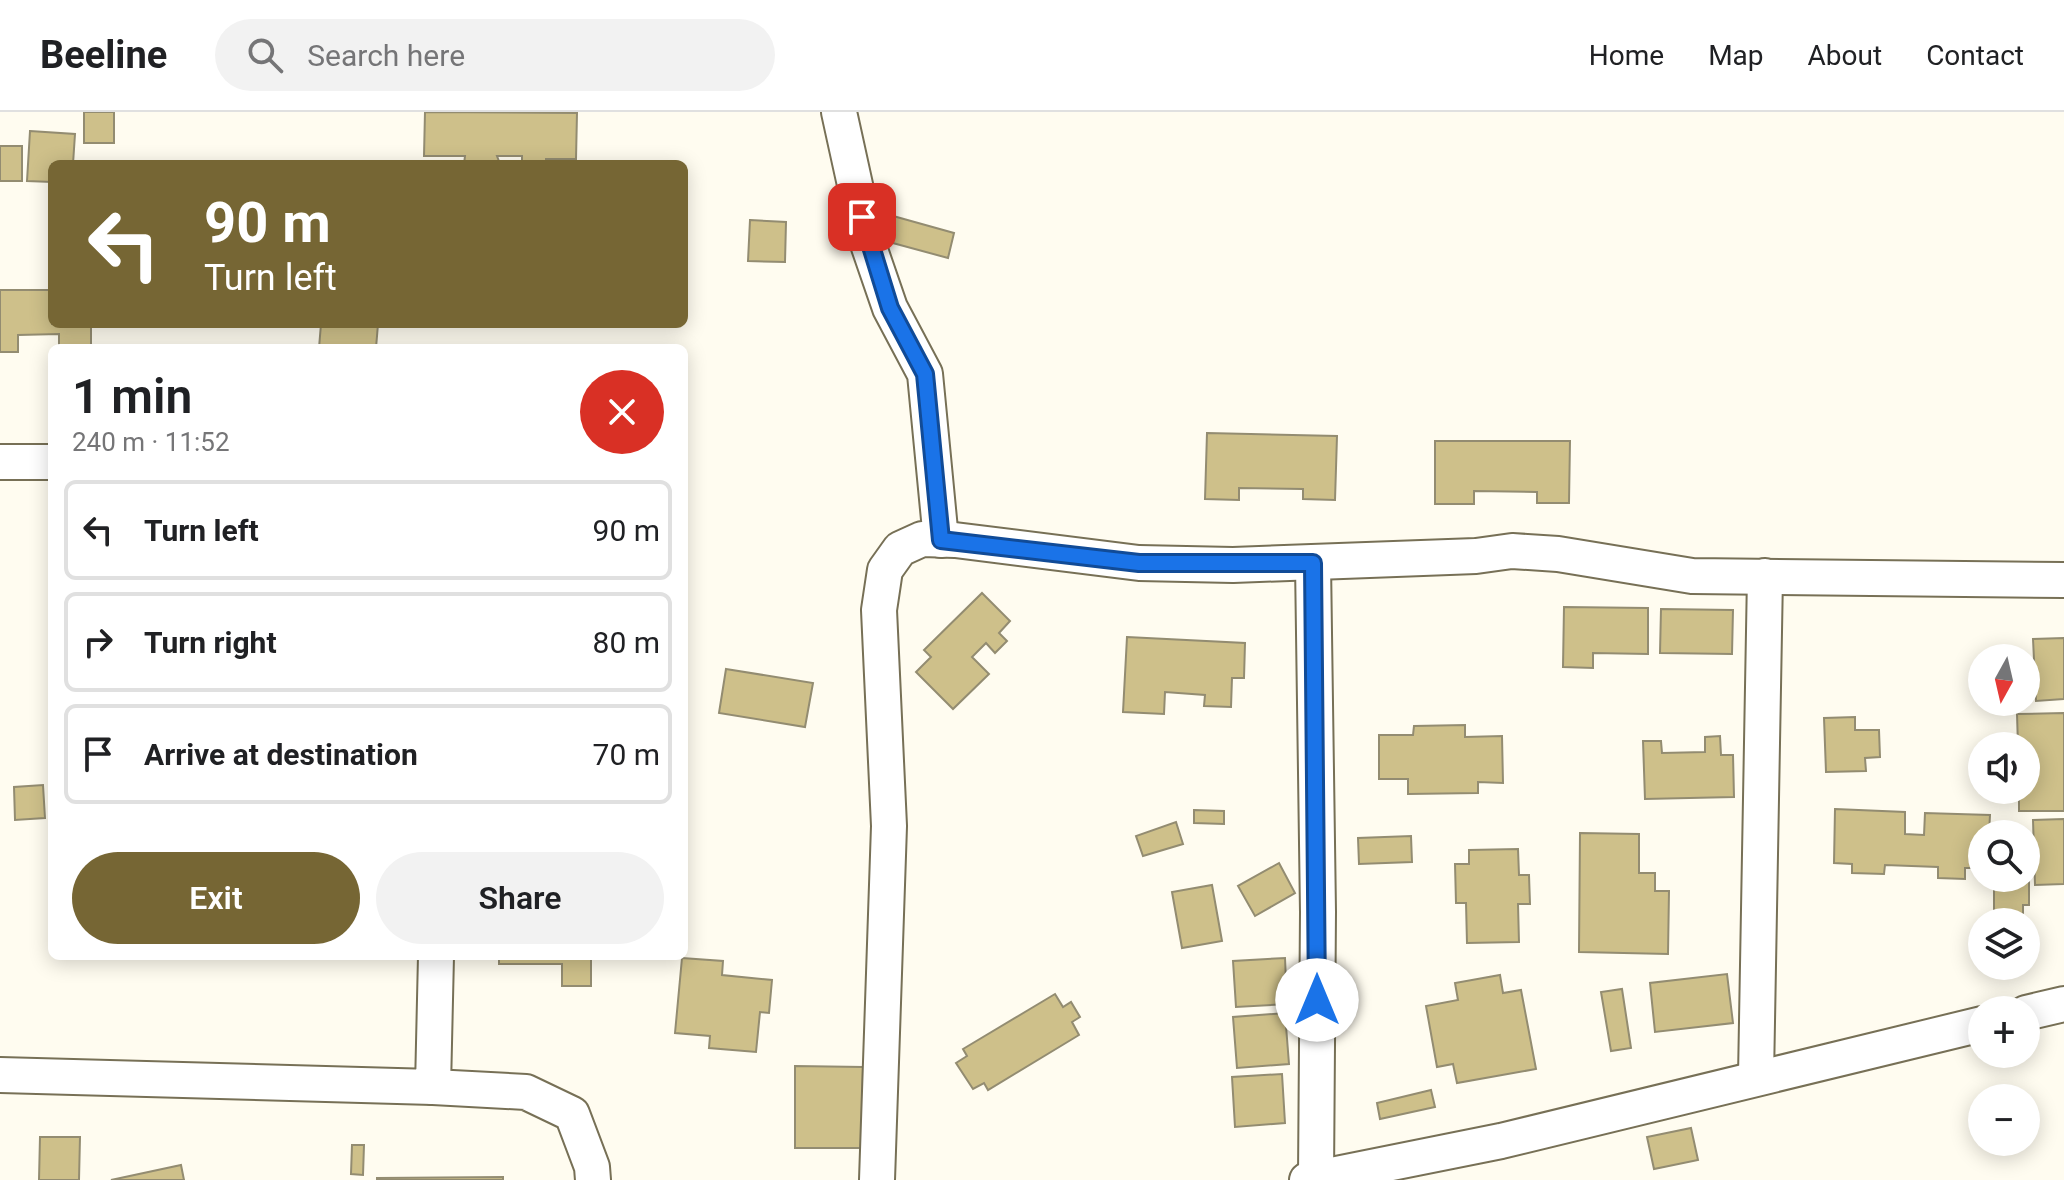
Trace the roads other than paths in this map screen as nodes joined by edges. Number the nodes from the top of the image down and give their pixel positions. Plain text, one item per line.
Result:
1 (839, 112) edge
2 (0, 462) edge
3 (48, 462) edge
4 (941, 540) junction
5 (1313, 563) junction
6 (1765, 576) junction
7 (2064, 580) edge
8 (436, 960) edge
9 (2064, 1004) edge
10 (2040, 1010) edge
11 (1968, 1027) edge
12 (0, 1075) edge
13 (1756, 1077) junction
14 (433, 1087) junction
15 (1312, 1178) edge
16 (593, 1180) edge
17 (877, 1180) edge

1 - 4 street
2 - 3 street
4 - 5 street
4 - 17 street
5 - 6 street
5 - 15 street
6 - 7 street
6 - 13 street
8 - 14 street
9 - 10 street
11 - 13 street
12 - 14 street
13 - 15 street
14 - 16 street

